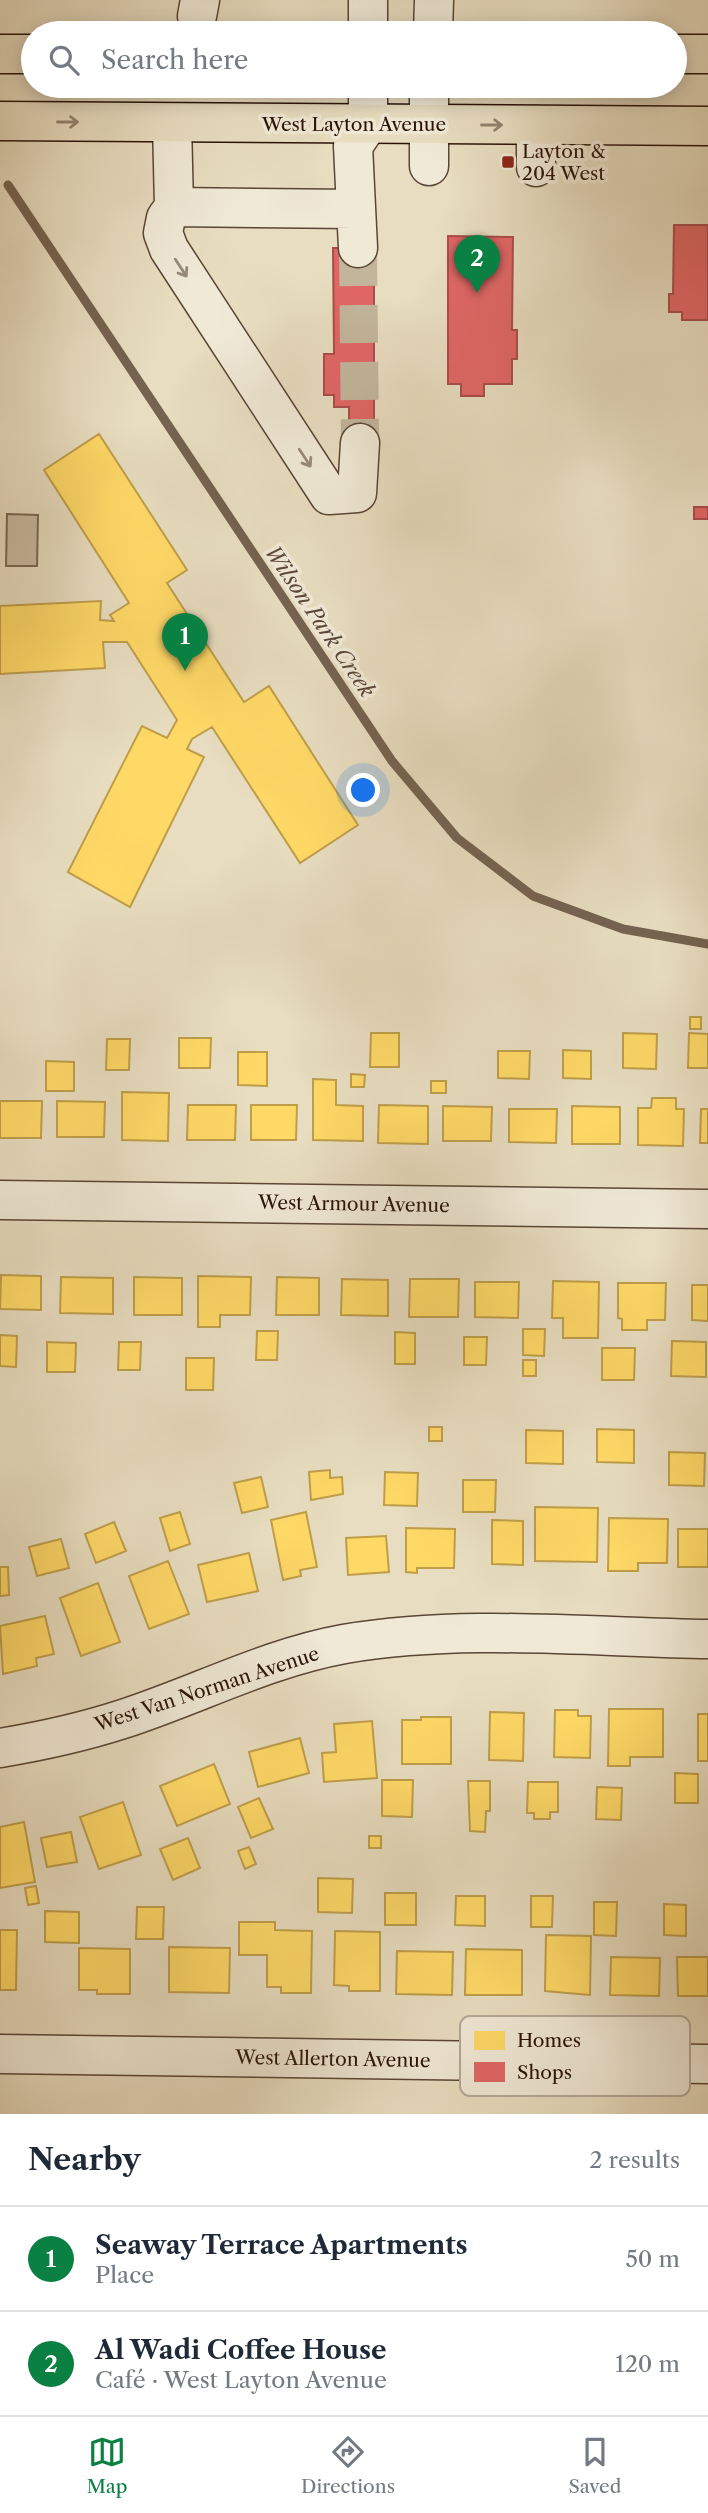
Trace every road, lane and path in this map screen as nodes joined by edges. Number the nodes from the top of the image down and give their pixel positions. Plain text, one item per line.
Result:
1 (368, 0) edge
2 (434, 0) edge
3 (368, 21) edge
4 (433, 21) edge
5 (0, 54) edge
6 (21, 54) edge
7 (687, 54) edge
8 (708, 54) edge
9 (368, 98) edge
10 (429, 98) edge
11 (0, 121) edge
12 (172, 122) junction
13 (368, 124) junction
14 (429, 124) junction
15 (536, 125) junction
16 (708, 126) edge
17 (429, 166) dead end
18 (536, 167) dead end
19 (174, 207) junction
20 (354, 209) junction
21 (358, 248) tunnel mouth
22 (360, 443) tunnel mouth
23 (0, 1200) edge
24 (708, 1209) edge
25 (708, 1639) edge
26 (0, 1748) edge
27 (0, 2054) edge
28 (460, 2060) edge
29 (690, 2064) edge
30 (708, 2064) edge

1 - 3 street
2 - 4 street
5 - 6 main road
7 - 8 main road
9 - 13 street
10 - 14 street
11 -> 12 main road, West Layton Avenue
12 - 13 main road, West Layton Avenue
12 - 19 street
13 - 14 main road, West Layton Avenue
13 - 20 street
14 -> 15 main road, West Layton Avenue
14 - 17 street
15 - 16 main road, West Layton Avenue
15 - 18 street
19 - 20 street
19 -> 22 street
20 - 21 street
23 - 24 street, West Armour Avenue
25 - 26 street, West Van Norman Avenue
27 - 28 street, West Allerton Avenue
29 - 30 street, West Allerton Avenue

